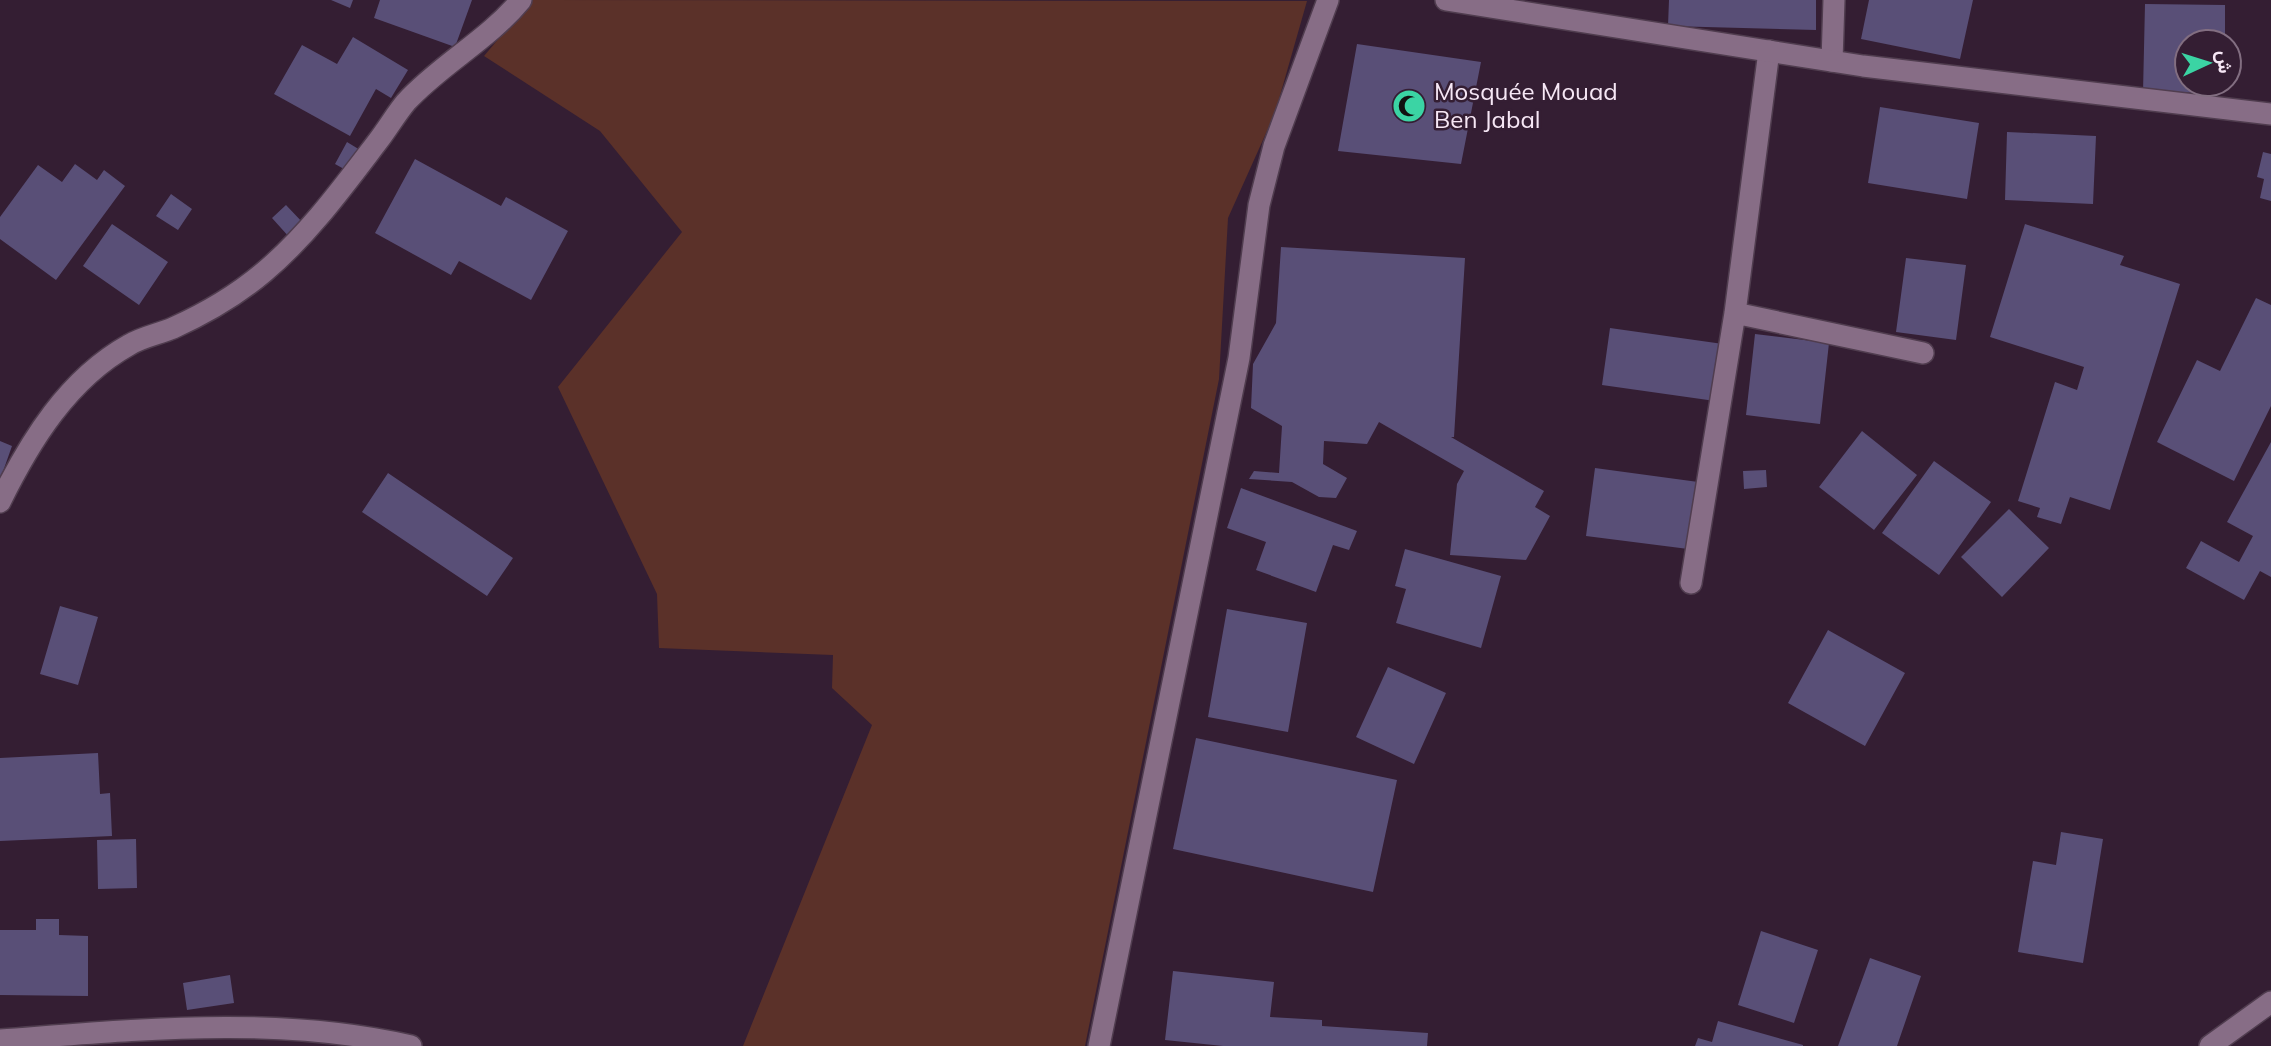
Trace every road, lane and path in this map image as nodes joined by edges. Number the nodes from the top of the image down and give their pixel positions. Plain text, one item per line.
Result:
1 (520, 0) edge
2 (1328, 0) edge
3 (1446, 0) edge
4 (1834, 0) edge
5 (1769, 51) junction
6 (1832, 61) junction
7 (2271, 114) edge
8 (1735, 313) junction
9 (1923, 353) dead end
10 (0, 502) edge
11 (1691, 583) dead end
12 (2271, 1002) edge
13 (0, 1040) edge
14 (411, 1046) edge
15 (1099, 1046) edge
16 (2210, 1046) edge

1 - 10 street
2 - 15 street
3 - 5 street
4 - 6 street
5 - 6 street
5 - 8 street
6 - 7 street
8 - 9 street
8 - 11 street
12 - 16 street
13 - 14 street

